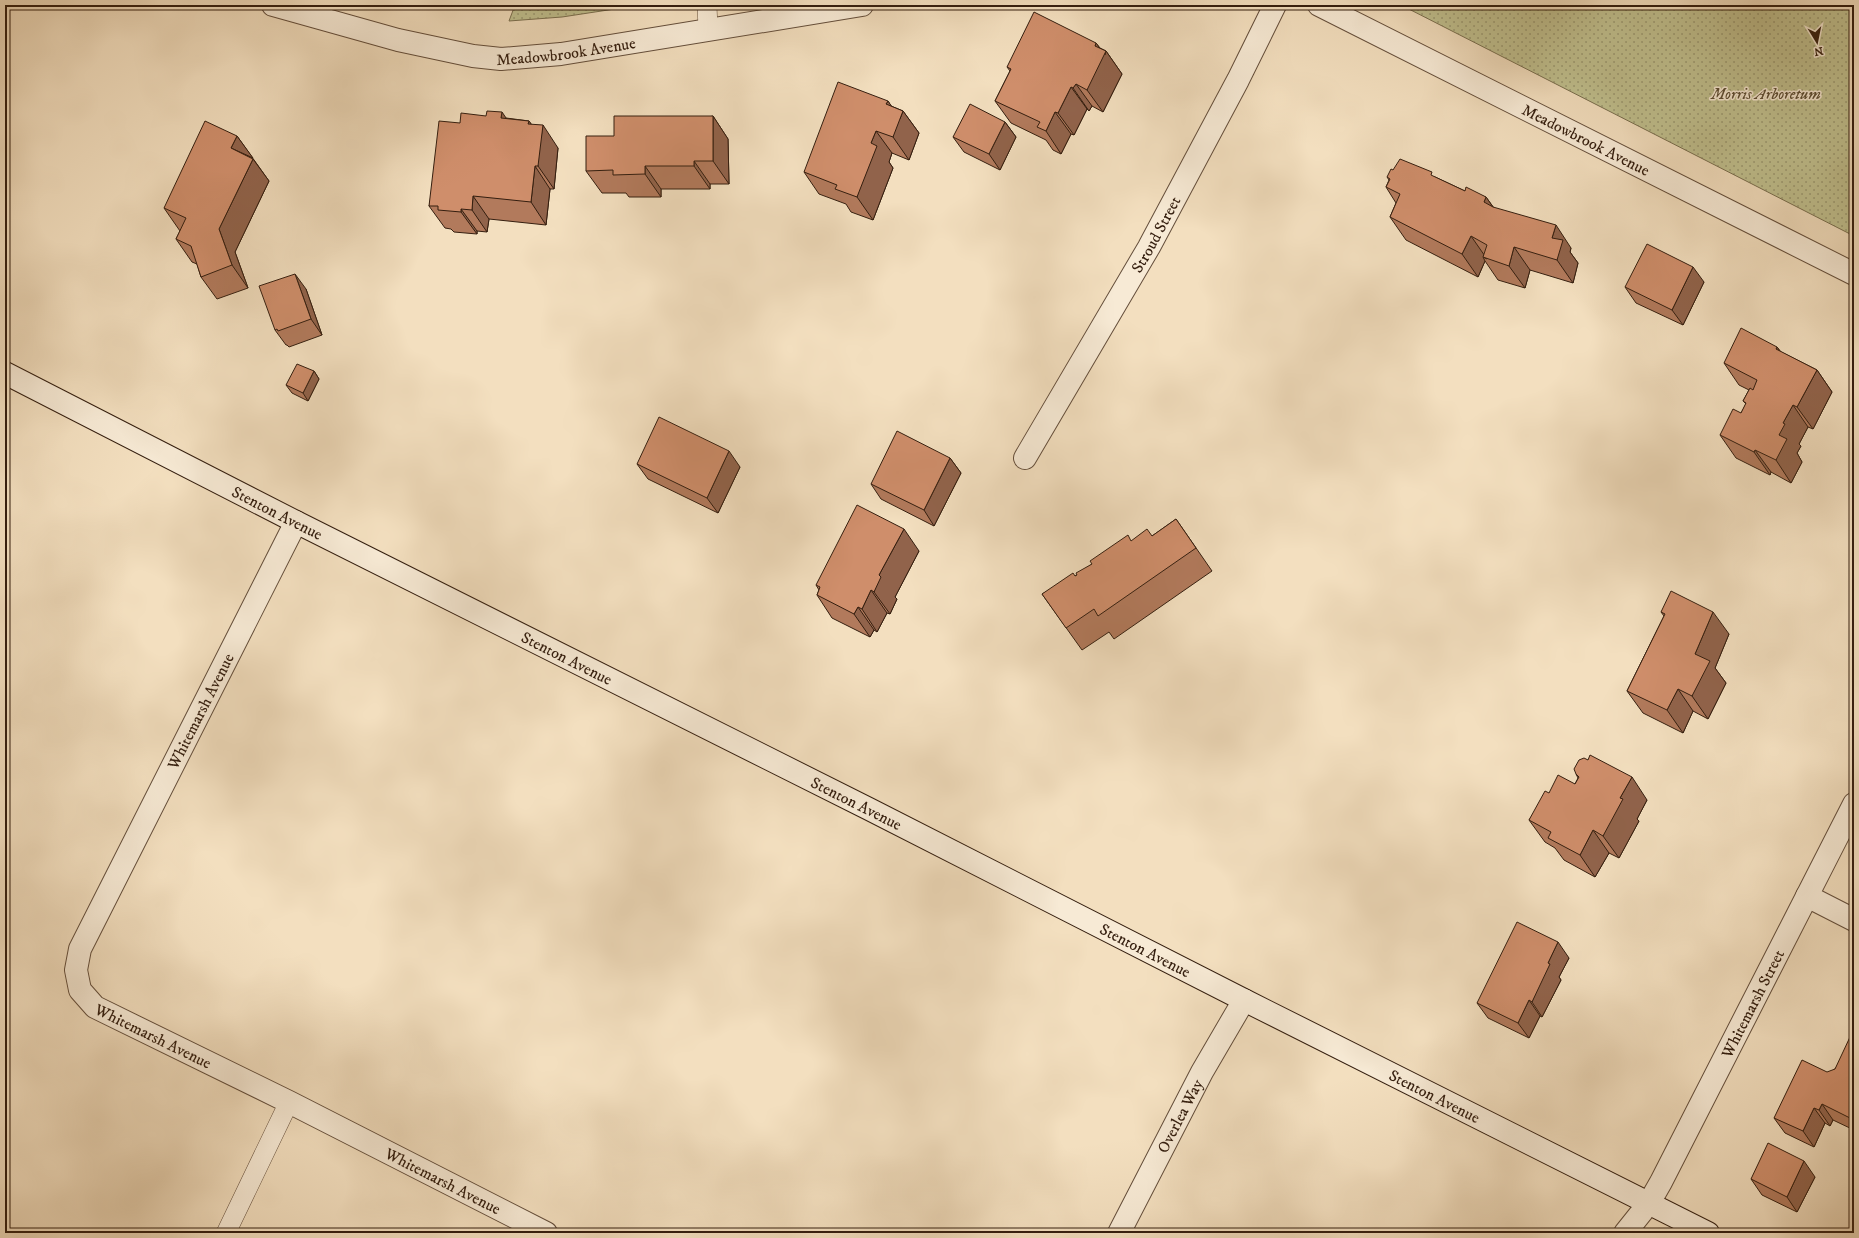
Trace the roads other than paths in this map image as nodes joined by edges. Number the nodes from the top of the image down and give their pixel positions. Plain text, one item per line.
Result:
1 (273, 5) edge
2 (707, 5) edge
3 (862, 5) edge
4 (1275, 5) edge
5 (1319, 5) edge
6 (708, 29) junction
7 (1854, 274) edge
8 (5, 373) edge
9 (1024, 458) dead end
10 (296, 522) junction
11 (1854, 804) edge
12 (1807, 896) junction
13 (1854, 920) edge
14 (1244, 1000) junction
15 (289, 1102) junction
16 (1649, 1202) junction
17 (226, 1233) edge
18 (546, 1233) edge
19 (1119, 1233) edge
20 (1625, 1233) edge
21 (1708, 1233) edge

1 - 6 street, Meadowbrook Avenue
2 - 6 lane
3 - 6 street, Meadowbrook Avenue
4 - 9 street, Stroud Street
5 - 7 street, Meadowbrook Avenue
8 - 10 street, Stenton Avenue
10 - 14 street, Stenton Avenue
10 - 15 street, Whitemarsh Avenue
11 - 12 street, Whitemarsh Street
12 - 13 street
12 - 16 street, Whitemarsh Street
14 - 16 street, Stenton Avenue
14 - 19 street, Overlea Way
15 - 17 lane
15 - 18 street, Whitemarsh Avenue
16 - 20 street
16 - 21 street, Stenton Avenue

